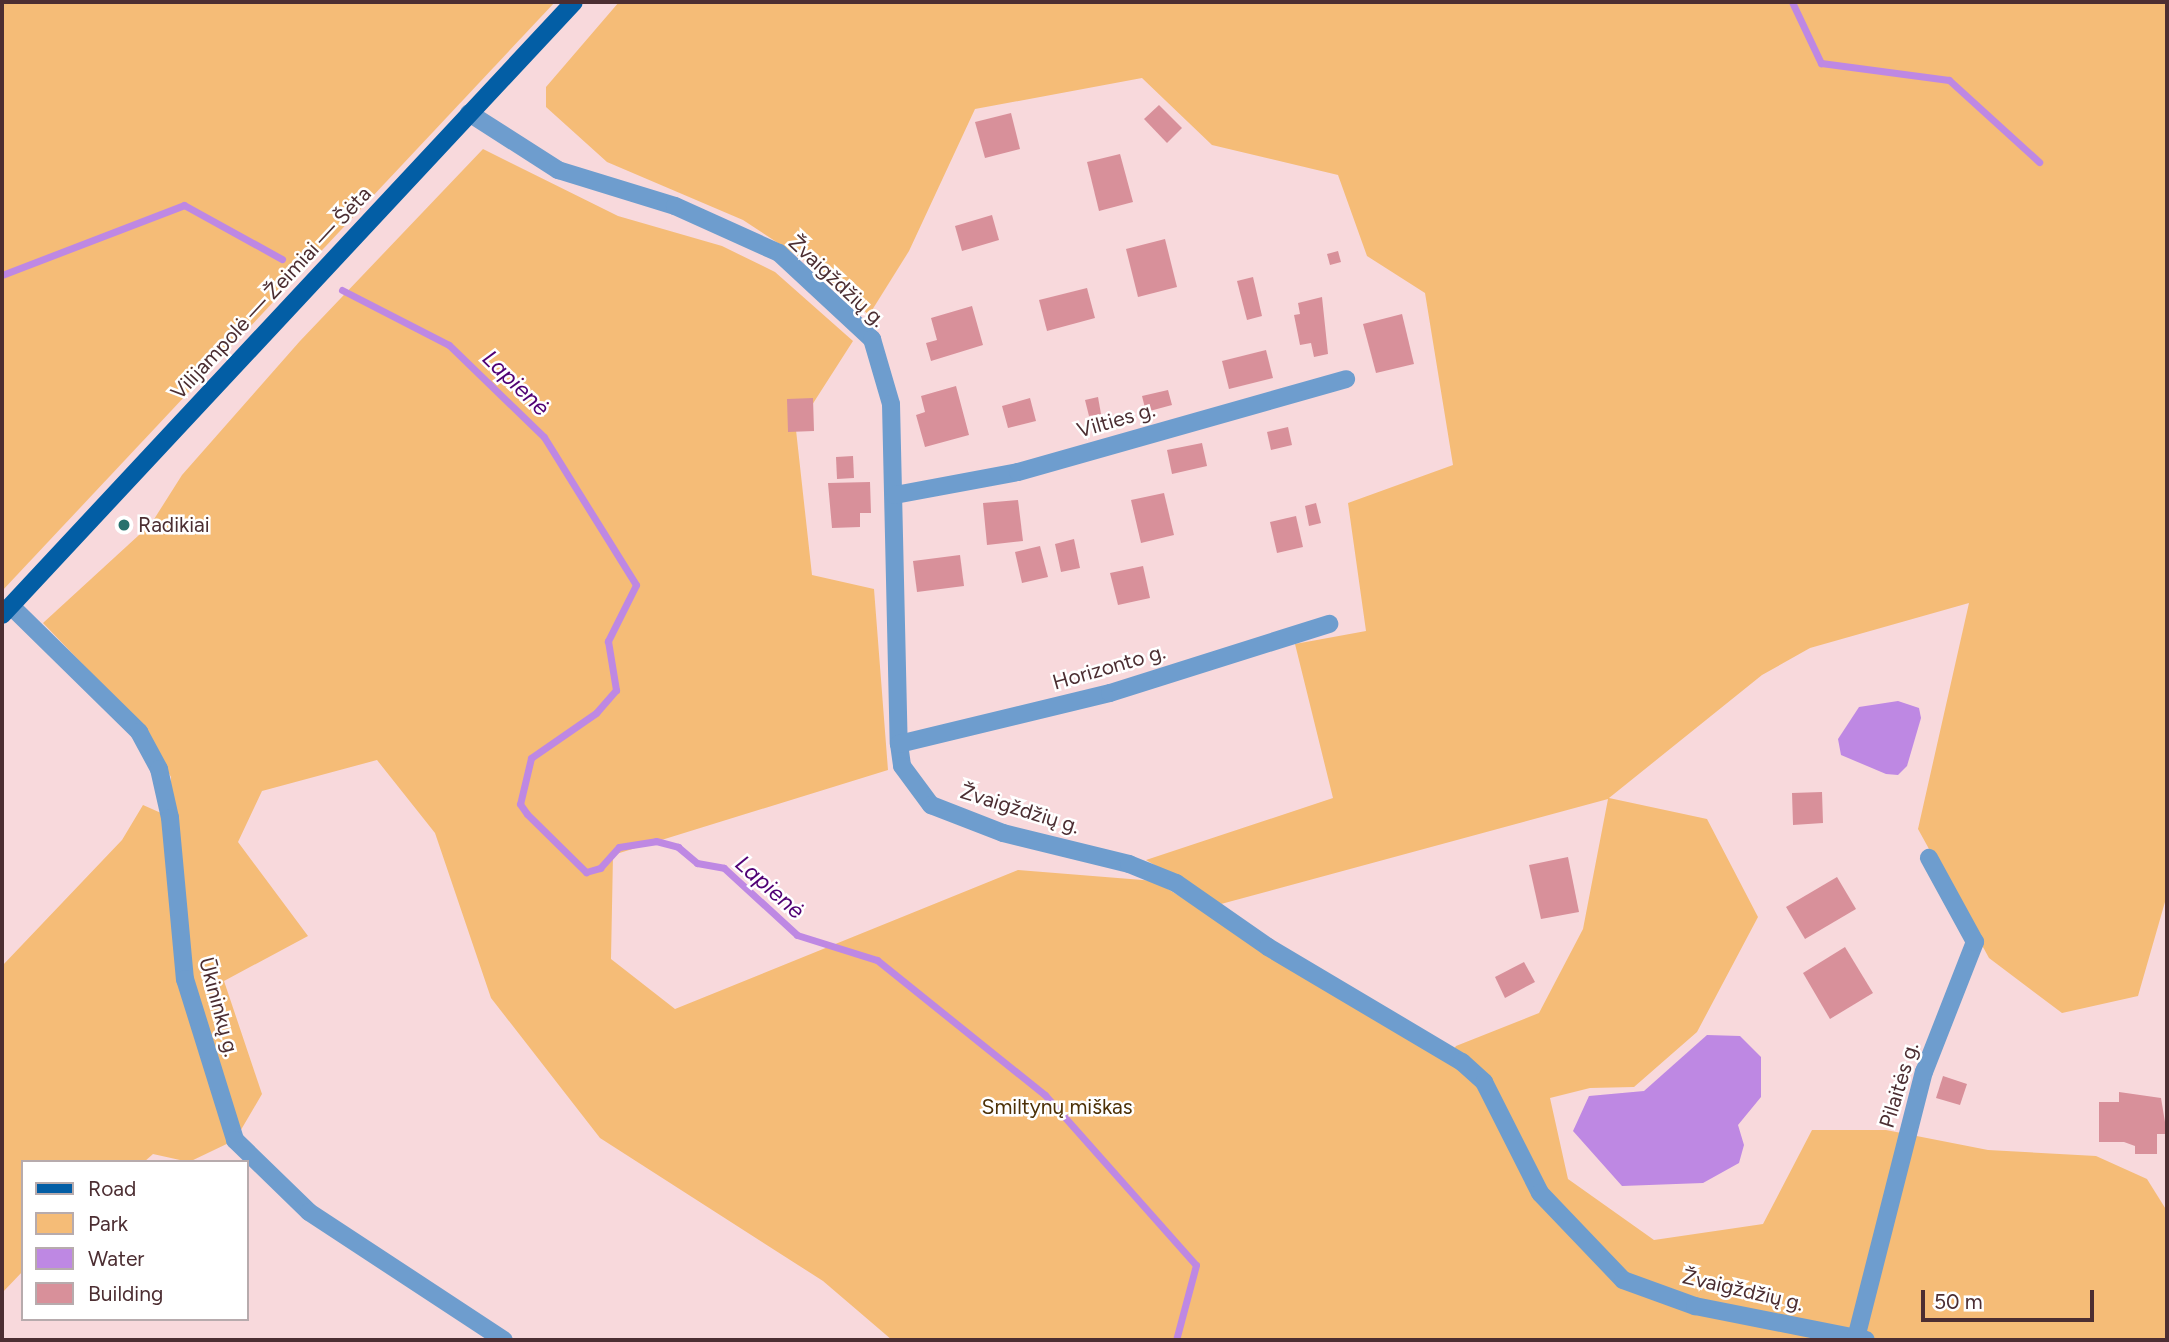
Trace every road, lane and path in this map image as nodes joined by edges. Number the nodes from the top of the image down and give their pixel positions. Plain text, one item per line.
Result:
1 (573, 2) edge
2 (469, 113) junction
3 (1346, 379) dead end
4 (895, 495) junction
5 (6, 610) edge
6 (1329, 624) dead end
7 (899, 744) junction
8 (1929, 858) dead end
9 (1861, 1339) edge
10 (504, 1340) edge

1 - 2 main road, Vilijampolė — Žeimiai — Šėta
2 - 4 street, Žvaigždžių g.
2 - 5 main road, Vilijampolė — Žeimiai — Šėta
3 - 4 street, Vilties g.
4 - 7 street, Žvaigždžių g.
5 - 10 street, Ūkininkų g.
6 - 7 street, Horizonto g.
7 - 9 street, Žvaigždžių g.
8 - 9 street, Pilaitės g.

